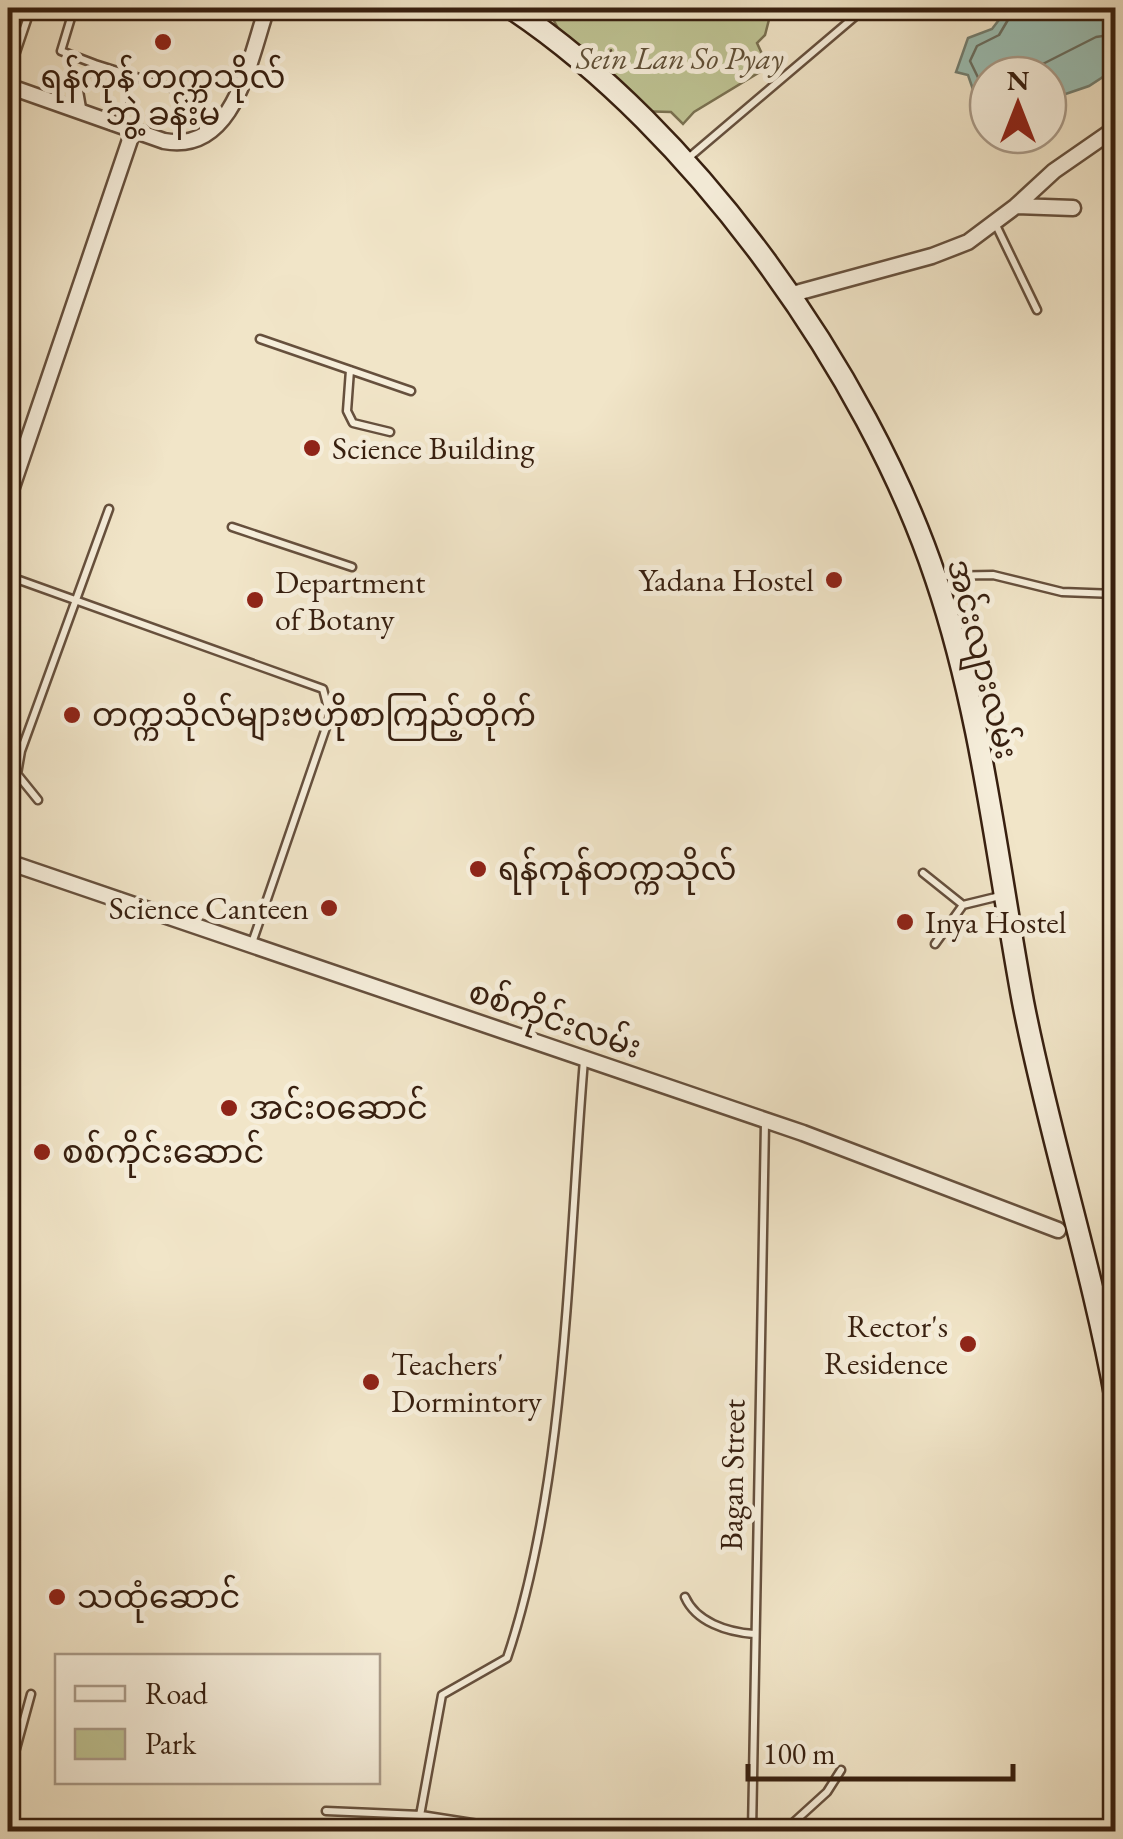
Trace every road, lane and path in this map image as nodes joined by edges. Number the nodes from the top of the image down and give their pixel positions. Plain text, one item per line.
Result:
1 (31, 8) edge
2 (74, 8) edge
3 (267, 8) edge
4 (511, 8) edge
5 (865, 8) edge
6 (95, 64) junction
7 (8, 76) edge
8 (8, 86) edge
9 (85, 114) junction
10 (1116, 128) edge
11 (133, 131) junction
12 (189, 145) junction
13 (685, 161) junction
14 (1016, 206) junction
15 (1072, 208) dead end
16 (994, 220) junction
17 (789, 296) junction
18 (1037, 310) dead end
19 (260, 339) dead end
20 (350, 370) junction
21 (411, 391) dead end
22 (390, 432) dead end
23 (8, 499) edge
24 (109, 509) dead end
25 (232, 527) dead end
26 (352, 567) dead end
27 (8, 576) edge
28 (936, 576) junction
29 (1116, 594) edge
30 (76, 601) junction
31 (38, 800) dead end
32 (8, 862) edge
33 (923, 873) dead end
34 (1006, 894) junction
35 (963, 905) junction
36 (934, 944) dead end
37 (252, 945) junction
38 (584, 1058) junction
39 (765, 1120) junction
40 (1058, 1230) joint
41 (1082, 1240) junction
42 (1108, 1312) edge
43 (1116, 1400) edge
44 (685, 1597) dead end
45 (754, 1634) junction
46 (31, 1694) dead end
47 (842, 1770) dead end
48 (8, 1778) edge
49 (326, 1811) dead end
50 (421, 1815) junction
51 (504, 1828) dead end
52 (417, 1832) edge
53 (752, 1832) edge
54 (784, 1832) edge

1 - 7 lane
2 - 6 lane
3 - 12 street
4 - 13 main road, အင်းလျားလမ်း
5 - 13 lane
6 - 9 lane
6 - 12 lane
8 - 9 street
9 - 11 street
10 - 14 street
11 - 12 street
11 - 23 street
13 - 17 main road, အင်းလျားလမ်း
14 - 15 street
14 - 16 street
16 - 17 street
16 - 18 lane
17 - 28 main road, အင်းလျားလမ်း
19 - 20 lane
20 - 21 lane
20 - 22 lane
24 - 30 lane
25 - 26 lane
27 - 30 lane
28 - 29 lane
28 - 34 main road, အင်းလျားလမ်း
30 - 31 lane
30 - 37 lane
32 - 37 street, စစ်ကိုင်းလမ်း
33 - 35 lane
34 - 35 lane
34 - 41 main road, အင်းလျားလမ်း
35 - 36 lane
37 - 38 street, စစ်ကိုင်းလမ်း
38 - 39 street, စစ်ကိုင်းလမ်း
38 - 50 lane
39 - 40 street, စစ်ကိုင်းလမ်း
39 - 45 lane, Bagan Street
40 - 41 lane, စစ်ကိုင်းလမ်း
41 - 42 main road, အင်းလျားလမ်း
42 - 43 main road, အင်းလျားလမ်း
44 - 45 lane
45 - 53 lane, Bagan Street
46 - 48 lane
47 - 54 lane
49 - 50 lane
50 - 51 lane
50 - 52 lane

